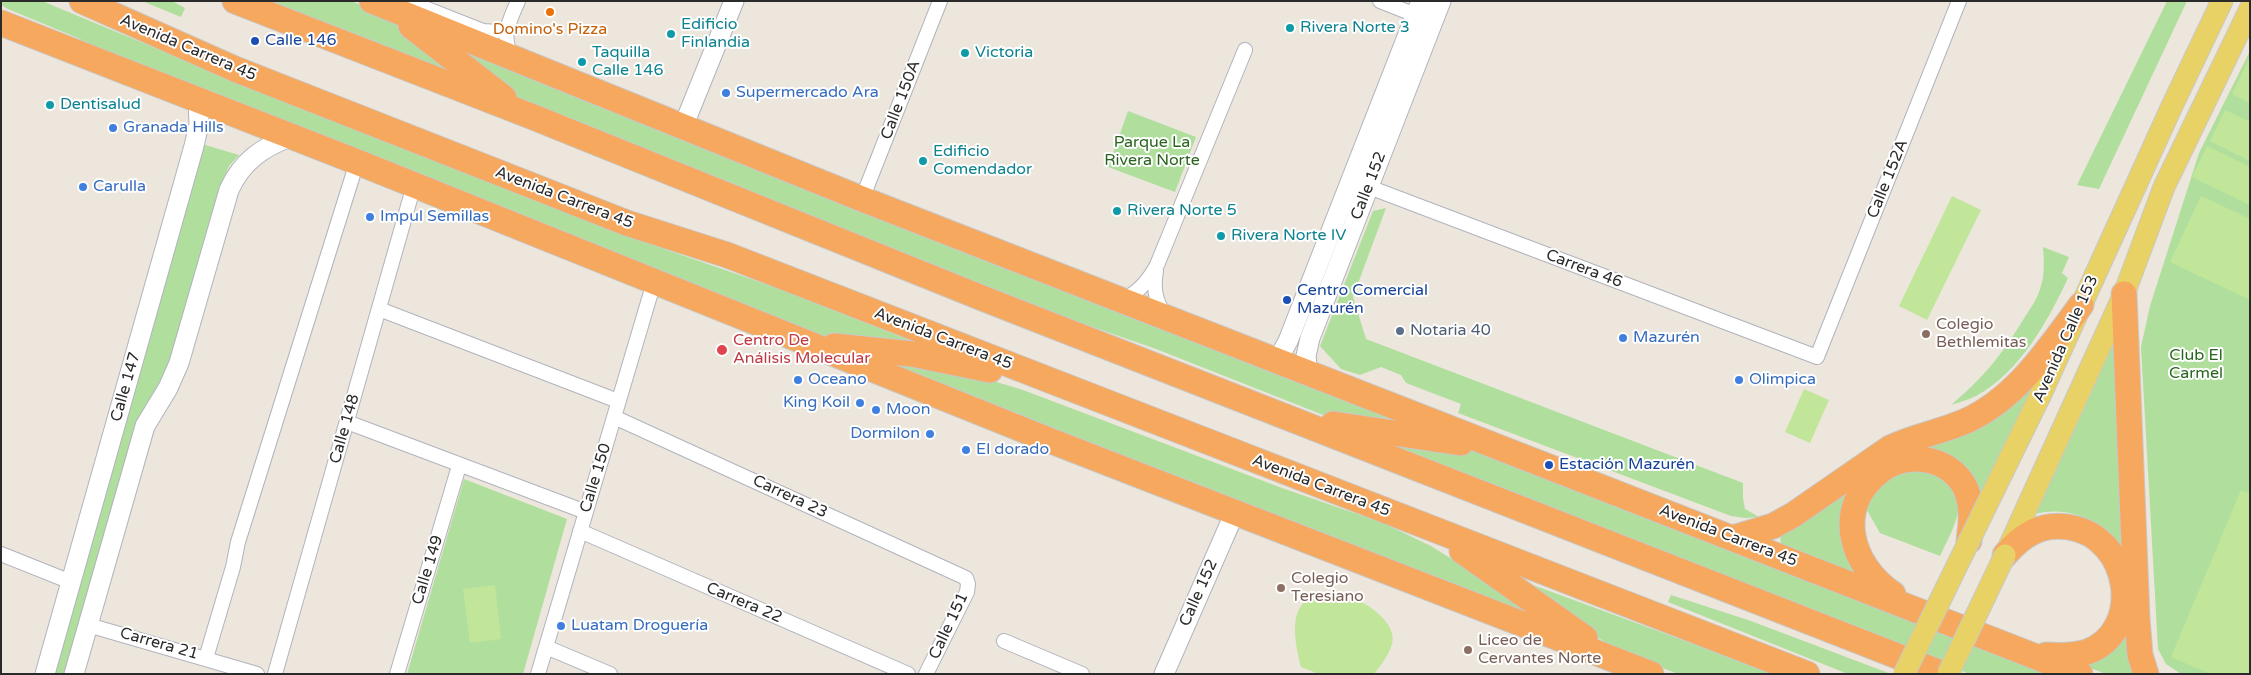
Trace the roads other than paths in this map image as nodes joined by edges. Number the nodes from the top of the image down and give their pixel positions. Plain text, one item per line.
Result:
1 (82, 1) edge
2 (235, 1) edge
3 (406, 1) edge
4 (518, 1) edge
5 (734, 1) edge
6 (940, 1) edge
7 (1380, 1) edge
8 (1442, 1) edge
9 (1959, 1) edge
10 (2222, 1) edge
11 (374, 2) edge
12 (1418, 8) edge
13 (2250, 9) edge
14 (1, 13) edge
15 (1433, 22) junction
16 (1, 23) edge
17 (507, 27) junction
18 (51, 42) junction
19 (1245, 50) dead end
20 (514, 58) junction
21 (198, 99) junction
22 (533, 118) junction
23 (683, 127) junction
24 (292, 136) junction
25 (357, 162) junction
26 (1360, 183) junction
27 (414, 185) junction
28 (2164, 188) junction
29 (862, 199) junction
30 (1157, 265) junction
31 (654, 282) junction
32 (2124, 294) junction
33 (1121, 300) junction
34 (2081, 305) junction
35 (379, 309) junction
36 (1168, 318) junction
37 (795, 339) junction
38 (1817, 357) joint
39 (1277, 361) junction
40 (1308, 373) junction
41 (1064, 386) junction
42 (2045, 396) junction
43 (618, 402) junction
44 (1284, 415) junction
45 (614, 417) junction
46 (347, 422) junction
47 (1506, 450) junction
48 (459, 466) junction
49 (586, 512) junction
50 (1235, 512) junction
51 (1430, 528) junction
52 (580, 531) junction
53 (1733, 538) junction
54 (1969, 540) junction
55 (1, 554) edge
56 (2005, 555) junction
57 (966, 578) joint
58 (71, 582) junction
59 (1918, 610) junction
60 (88, 625) junction
61 (1004, 640) dead end
62 (546, 647) junction
63 (206, 658) junction
64 (1612, 658) junction
65 (2080, 664) edge
66 (45, 674) edge
67 (74, 674) edge
68 (257, 674) edge
69 (275, 674) edge
70 (397, 674) edge
71 (538, 674) edge
72 (610, 674) edge
73 (908, 674) edge
74 (926, 674) edge
75 (1082, 674) edge
76 (1164, 674) edge
77 (1650, 674) edge
78 (1806, 674) edge
79 (1904, 674) edge
80 (1916, 674) edge
81 (1943, 674) edge
82 (1948, 674) edge
83 (2146, 674) edge

1 - 41 highway, Avenida Carrera 45
2 - 22 highway
3 - 17 street
4 - 17 street
5 - 23 main road
6 - 29 street, Calle 150A
7 - 12 street
8 - 15 main road, Calle 152
9 - 38 street, Calle 152A
10 - 34 main road, Avenida Calle 153
11 - 20 highway, Avenida Carrera 45
11 - 22 highway
12 - 15 street
12 - 26 main road, Calle 152
13 - 28 main road, Avenida Calle 153
14 - 18 highway
15 - 26 main road, Calle 152
16 - 18 highway
17 - 20 street
18 - 21 highway
19 - 30 street
20 - 23 highway, Avenida Carrera 45
21 - 24 highway
21 - 58 main road, Calle 147
22 - 44 highway
23 - 29 highway, Avenida Carrera 45
24 - 25 highway
24 - 60 main road, Calle 147
25 - 27 highway
25 - 63 street
26 - 38 street, Carrera 46
26 - 39 main road, Calle 152
26 - 40 main road, Calle 152
27 - 31 highway
27 - 35 street, Calle 148
28 - 32 main road, Avenida Calle 153
28 - 42 main road, Avenida Calle 153
29 - 33 highway, Avenida Carrera 45
30 - 33 street
30 - 36 street
31 - 37 highway
31 - 43 street, Calle 150
32 - 56 main road, Avenida Calle 153
32 - 83 highway
33 - 36 highway, Avenida Carrera 45
34 - 42 main road, Avenida Calle 153
34 - 53 highway
35 - 43 street
35 - 46 street, Calle 148
36 - 39 highway, Avenida Carrera 45
37 - 41 highway
37 - 50 highway
39 - 40 highway, Avenida Carrera 45
40 - 47 highway, Avenida Carrera 45
41 - 51 highway, Avenida Carrera 45
42 - 54 main road, Avenida Calle 153, bridge
42 - 80 main road, Avenida Calle 153
43 - 45 street, Calle 150
44 - 47 highway
44 - 81 highway
45 - 49 street, Calle 150
45 - 57 street, Carrera 23
46 - 48 street
46 - 69 street, Calle 148
47 - 53 highway, Avenida Carrera 45
48 - 49 street
48 - 70 street, Calle 149
49 - 52 street, Calle 150
50 - 64 highway
50 - 76 main road, Calle 152
51 - 64 highway
51 - 78 highway, Avenida Carrera 45
52 - 62 street, Calle 150
52 - 73 street, Carrera 22
53 - 59 highway, Avenida Carrera 45
54 - 59 highway
54 - 79 main road, Avenida Calle 153, bridge
55 - 58 street
56 - 65 highway
56 - 82 main road, Avenida Calle 153, bridge
57 - 74 street, Calle 151
58 - 66 main road, Calle 147
59 - 65 highway, Avenida Carrera 45
60 - 63 street, Carrera 21
60 - 67 main road, Calle 147
61 - 75 street
62 - 71 street, Calle 150
62 - 72 street
63 - 68 street, Carrera 21
64 - 77 highway

